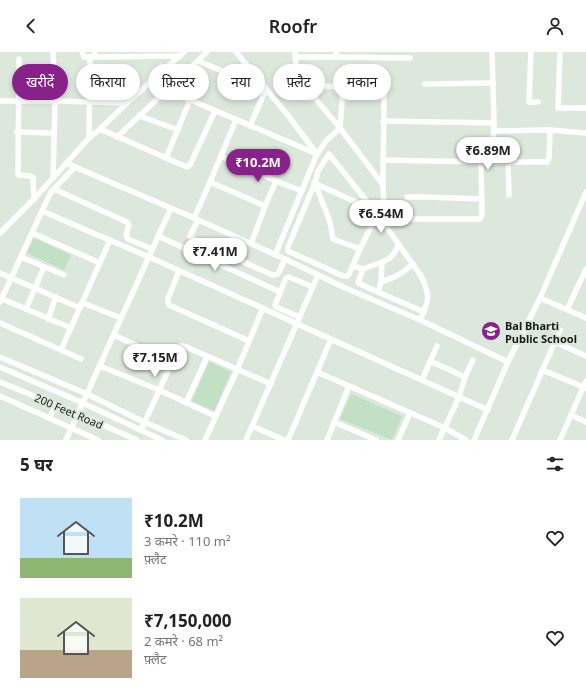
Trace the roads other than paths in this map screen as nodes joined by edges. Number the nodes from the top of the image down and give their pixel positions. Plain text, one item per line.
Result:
1 (53, 52) edge
2 (82, 52) edge
3 (207, 52) edge
4 (236, 52) edge
5 (492, 52) edge
6 (531, 52) edge
7 (560, 52) edge
8 (183, 53) edge
9 (154, 54) edge
10 (93, 55) edge
11 (295, 55) edge
12 (336, 55) edge
13 (374, 55) edge
14 (410, 58) dead end
15 (19, 59) dead end
16 (198, 61) junction
17 (195, 64) edge
18 (493, 83) junction
19 (425, 84) dead end
20 (266, 89) junction
21 (157, 100) edge
22 (190, 100) joint
23 (316, 100) edge
24 (341, 100) edge
25 (384, 100) edge
26 (0, 101) edge
27 (18, 101) junction
28 (54, 101) junction
29 (90, 102) junction
30 (127, 102) junction
31 (538, 102) dead end
32 (586, 108) edge
33 (215, 111) junction
34 (140, 116) junction
35 (236, 120) junction
36 (383, 121) junction
37 (494, 123) junction
38 (250, 126) junction
39 (340, 128) junction
40 (100, 129) junction
41 (178, 130) junction
42 (550, 130) junction
43 (494, 131) junction
44 (17, 132) junction
45 (54, 133) junction
46 (586, 133) edge
47 (117, 136) junction
48 (89, 138) junction
49 (317, 154) junction
50 (221, 156) junction
51 (166, 158) junction
52 (383, 160) junction
53 (481, 162) junction
54 (492, 162) junction
55 (508, 162) junction
56 (66, 163) junction
57 (75, 167) junction
58 (53, 178) junction
59 (307, 180) junction
60 (276, 181) junction
61 (210, 182) junction
62 (315, 183) junction
63 (382, 185) junction
64 (54, 189) junction
65 (302, 191) junction
66 (586, 192) edge
67 (509, 195) dead end
68 (407, 197) dead end
69 (34, 199) junction
70 (482, 199) junction
71 (265, 206) junction
72 (171, 208) junction
73 (42, 211) junction
74 (375, 212) junction
75 (384, 212) dead end
76 (196, 219) junction
77 (411, 219) dead end
78 (0, 233) edge
79 (32, 233) junction
80 (158, 236) junction
81 (110, 240) junction
82 (251, 244) junction
83 (399, 244) junction
84 (152, 249) junction
85 (360, 249) junction
86 (276, 255) junction
87 (21, 256) junction
88 (149, 257) junction
89 (285, 259) junction
90 (382, 262) junction
91 (100, 263) junction
92 (413, 264) junction
93 (353, 266) junction
94 (44, 267) junction
95 (363, 269) junction
96 (586, 269) edge
97 (179, 271) junction
98 (0, 273) edge
99 (64, 276) dead end
100 (318, 276) junction
101 (345, 277) junction
102 (11, 278) junction
103 (381, 282) junction
104 (358, 283) junction
105 (34, 288) junction
106 (313, 288) junction
107 (280, 292) junction
108 (378, 292) junction
109 (56, 298) junction
110 (540, 298) junction
111 (0, 299) edge
112 (81, 305) junction
113 (263, 308) junction
114 (26, 309) junction
115 (567, 310) junction
116 (424, 312) junction
117 (300, 317) junction
118 (121, 318) junction
119 (586, 318) edge
120 (48, 319) junction
121 (420, 320) junction
122 (0, 323) edge
123 (298, 323) junction
124 (71, 328) junction
125 (560, 330) dead end
126 (114, 335) junction
127 (331, 339) junction
128 (249, 341) junction
129 (555, 342) junction
130 (437, 346) dead end
131 (61, 350) junction
132 (586, 356) edge
133 (0, 357) edge
134 (207, 357) junction
135 (81, 359) dead end
136 (473, 360) dead end
137 (430, 361) junction
138 (172, 362) junction
139 (508, 362) junction
140 (100, 366) junction
141 (0, 367) edge
142 (237, 370) junction
143 (542, 370) junction
144 (317, 372) junction
145 (465, 377) junction
146 (422, 380) junction
147 (0, 382) edge
148 (270, 384) junction
149 (585, 385) edge
150 (349, 386) junction
151 (159, 390) junction
152 (87, 394) junction
153 (0, 396) edge
154 (459, 397) junction
155 (83, 403) junction
156 (186, 403) junction
157 (56, 405) junction
158 (488, 410) junction
159 (410, 413) junction
160 (78, 414) junction
161 (571, 415) junction
162 (215, 416) junction
163 (49, 418) junction
164 (144, 422) junction
165 (334, 422) junction
166 (586, 422) edge
167 (252, 426) junction
168 (71, 428) junction
169 (445, 428) junction
170 (141, 430) junction
171 (68, 439) edge
172 (98, 440) edge
173 (137, 440) edge
174 (162, 440) edge
175 (186, 440) edge
176 (205, 440) edge
177 (246, 440) edge
178 (284, 440) edge
179 (288, 440) edge
180 (327, 440) edge
181 (376, 440) edge
182 (398, 440) edge
183 (440, 440) edge
184 (466, 440) edge
185 (474, 440) edge
186 (512, 440) edge
187 (560, 440) edge

1 - 28 street
2 - 10 street
3 - 16 street
4 - 20 street
5 - 18 street
6 - 31 street
7 - 32 street
8 - 9 street
8 - 30 street
9 - 10 street
10 - 29 street
11 - 12 street
12 - 13 street
13 - 14 street
15 - 27 street
16 - 17 street
16 - 20 street
18 - 19 street
18 - 37 street
20 - 38 street
20 - 49 street
21 - 34 street
22 - 33 street
22 - 41 street
23 - 39 street
24 - 39 street
25 - 36 street
26 - 27 street
27 - 28 street
27 - 44 street
28 - 29 street
28 - 45 street
29 - 30 street
29 - 48 street
30 - 40 street
33 - 35 street
33 - 51 street
34 - 41 street
34 - 47 street
35 - 38 street
35 - 50 street
36 - 37 street
36 - 52 street
37 - 43 street
38 - 49 street
39 - 49 street
39 - 63 street
40 - 47 street
40 - 48 street
41 - 51 street
42 - 43 street
42 - 46 street
42 - 55 street
43 - 54 street
44 - 45 street
44 - 69 street
45 - 58 street
47 - 51 street
48 - 56 street
49 - 59 street
50 - 60 street
50 - 61 street
52 - 53 street
52 - 63 street
53 - 54 street
53 - 70 street
54 - 55 street
55 - 67 street
56 - 57 street
56 - 58 street
57 - 64 street
57 - 72 street
58 - 69 street
59 - 62 street
59 - 65 street
60 - 65 street
60 - 71 street
61 - 71 street
61 - 76 street
62 - 74 street
62 - 74 street
62 - 85 street
62 - 101 street
63 - 75 street
64 - 73 street
64 - 84 street
65 - 86 street
66 - 110 street
68 - 70 street
69 - 78 street
70 - 77 street
71 - 82 street
72 - 76 street
72 - 80 street
73 - 79 street
73 - 81 street
74 - 83 street
74 - 85 street
76 - 82 street
76 - 89 street
79 - 87 street
79 - 91 street
80 - 84 street
80 - 107 street
81 - 88 street
81 - 91 street
82 - 86 street
83 - 90 street
83 - 92 street
84 - 88 street
85 - 93 street
86 - 89 street
87 - 94 street
87 - 102 street
88 - 97 street
88 - 118 street
89 - 100 street
90 - 95 street
90 - 103 street
91 - 112 street
92 - 103 street
92 - 116 street
93 - 95 street
93 - 101 street
94 - 99 street
94 - 105 street
95 - 104 street
96 - 115 street
97 - 113 street
97 - 128 street
98 - 102 street
100 - 106 street
100 - 121 street
101 - 104 street
102 - 105 street
102 - 111 street
103 - 108 street
104 - 108 street
105 - 109 street
105 - 114 street
106 - 107 street
106 - 117 street
107 - 117 street
108 - 116 street
109 - 112 street
109 - 120 street
110 - 115 street
110 - 139 street
111 - 114 street
112 - 118 street
112 - 124 street
113 - 123 street
113 - 128 street
114 - 120 street
115 - 119 street
116 - 121 street
117 - 123 street
118 - 126 street
120 - 124 street
121 - 139 street
122 - 131 street
123 - 127 street
123 - 148 street
124 - 131 street
125 - 129 street
126 - 138 street
126 - 140 street
127 - 144 street
127 - 146 street
128 - 142 street
129 - 132 street
129 - 143 street
130 - 137 street
131 - 135 street
133 - 152 street
134 - 138 street
134 - 142 street
134 - 156 street
136 - 145 street
137 - 145 street
137 - 146 street
138 - 151 street
139 - 158 street
140 - 151 street
140 - 152 street
141 - 155 street
142 - 148 street
142 - 162 street
143 - 149 street
143 - 186 street
144 - 150 street
144 - 179 street
145 - 154 street
146 - 154 street
147 - 157 street, 200 Feet Road
148 - 167 street
149 - 161 street
150 - 159 street
150 - 165 street
151 - 156 street
151 - 164 street
152 - 155 street
152 - 164 street
153 - 163 street
154 - 158 street
154 - 169 street
155 - 160 street
155 - 170 street
156 - 162 street
157 - 160 street, 200 Feet Road
157 - 163 street
158 - 185 street
159 - 169 street
159 - 182 street
160 - 168 street
160 - 173 street, 200 Feet Road
161 - 166 street
161 - 187 street
162 - 176 street
163 - 168 street
164 - 170 street
164 - 175 street
165 - 180 street
165 - 181 street
167 - 177 street
167 - 178 street
168 - 171 street
168 - 172 street
169 - 183 street
169 - 184 street
170 - 174 street

